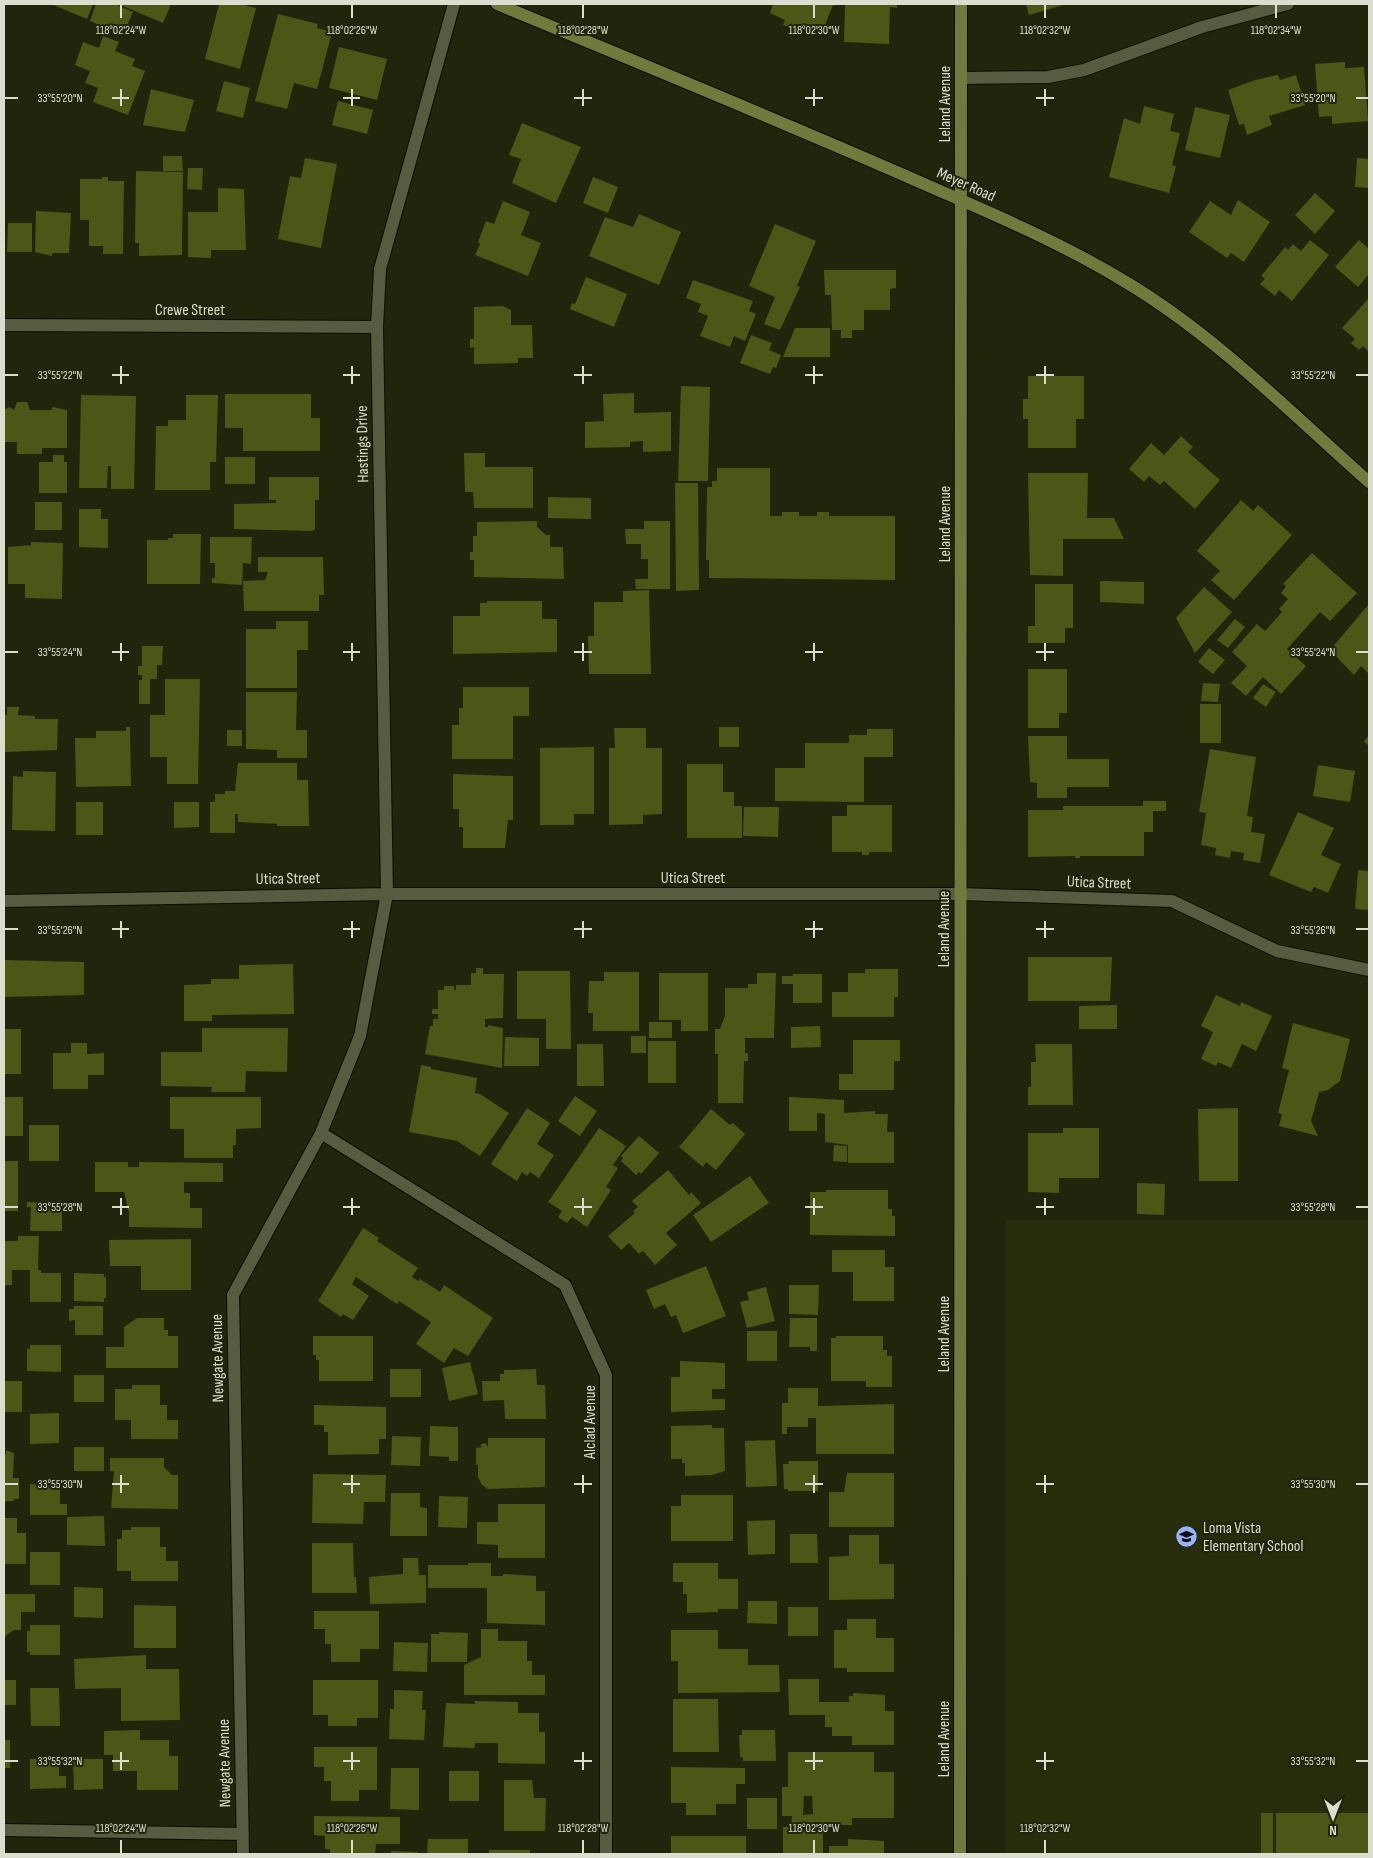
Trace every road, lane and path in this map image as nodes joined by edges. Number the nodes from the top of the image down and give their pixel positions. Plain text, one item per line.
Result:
1 (454, 4) edge
2 (497, 4) edge
3 (961, 4) edge
4 (1288, 4) edge
5 (961, 78) junction
6 (961, 201) junction
7 (4, 325) edge
8 (377, 327) junction
9 (1369, 482) edge
10 (387, 894) junction
11 (960, 894) junction
12 (4, 901) edge
13 (1369, 970) edge
14 (321, 1133) junction
15 (4, 1830) edge
16 (242, 1834) junction
17 (243, 1854) edge
18 (606, 1854) edge
19 (960, 1854) edge

1 - 8 street, Hastings Drive
2 - 6 street, Meyer Road
3 - 5 street, Leland Avenue
4 - 5 street
5 - 6 street, Leland Avenue
6 - 9 street, Meyer Road
6 - 11 street, Leland Avenue
7 - 8 street, Crewe Street
8 - 10 street, Hastings Drive
10 - 11 street, Utica Street
10 - 12 street, Utica Street
10 - 14 street, Newgate Avenue
11 - 13 street, Utica Street
11 - 19 street, Leland Avenue
14 - 16 street, Newgate Avenue
14 - 18 street, Alclad Avenue
15 - 16 street
16 - 17 street, Newgate Avenue

